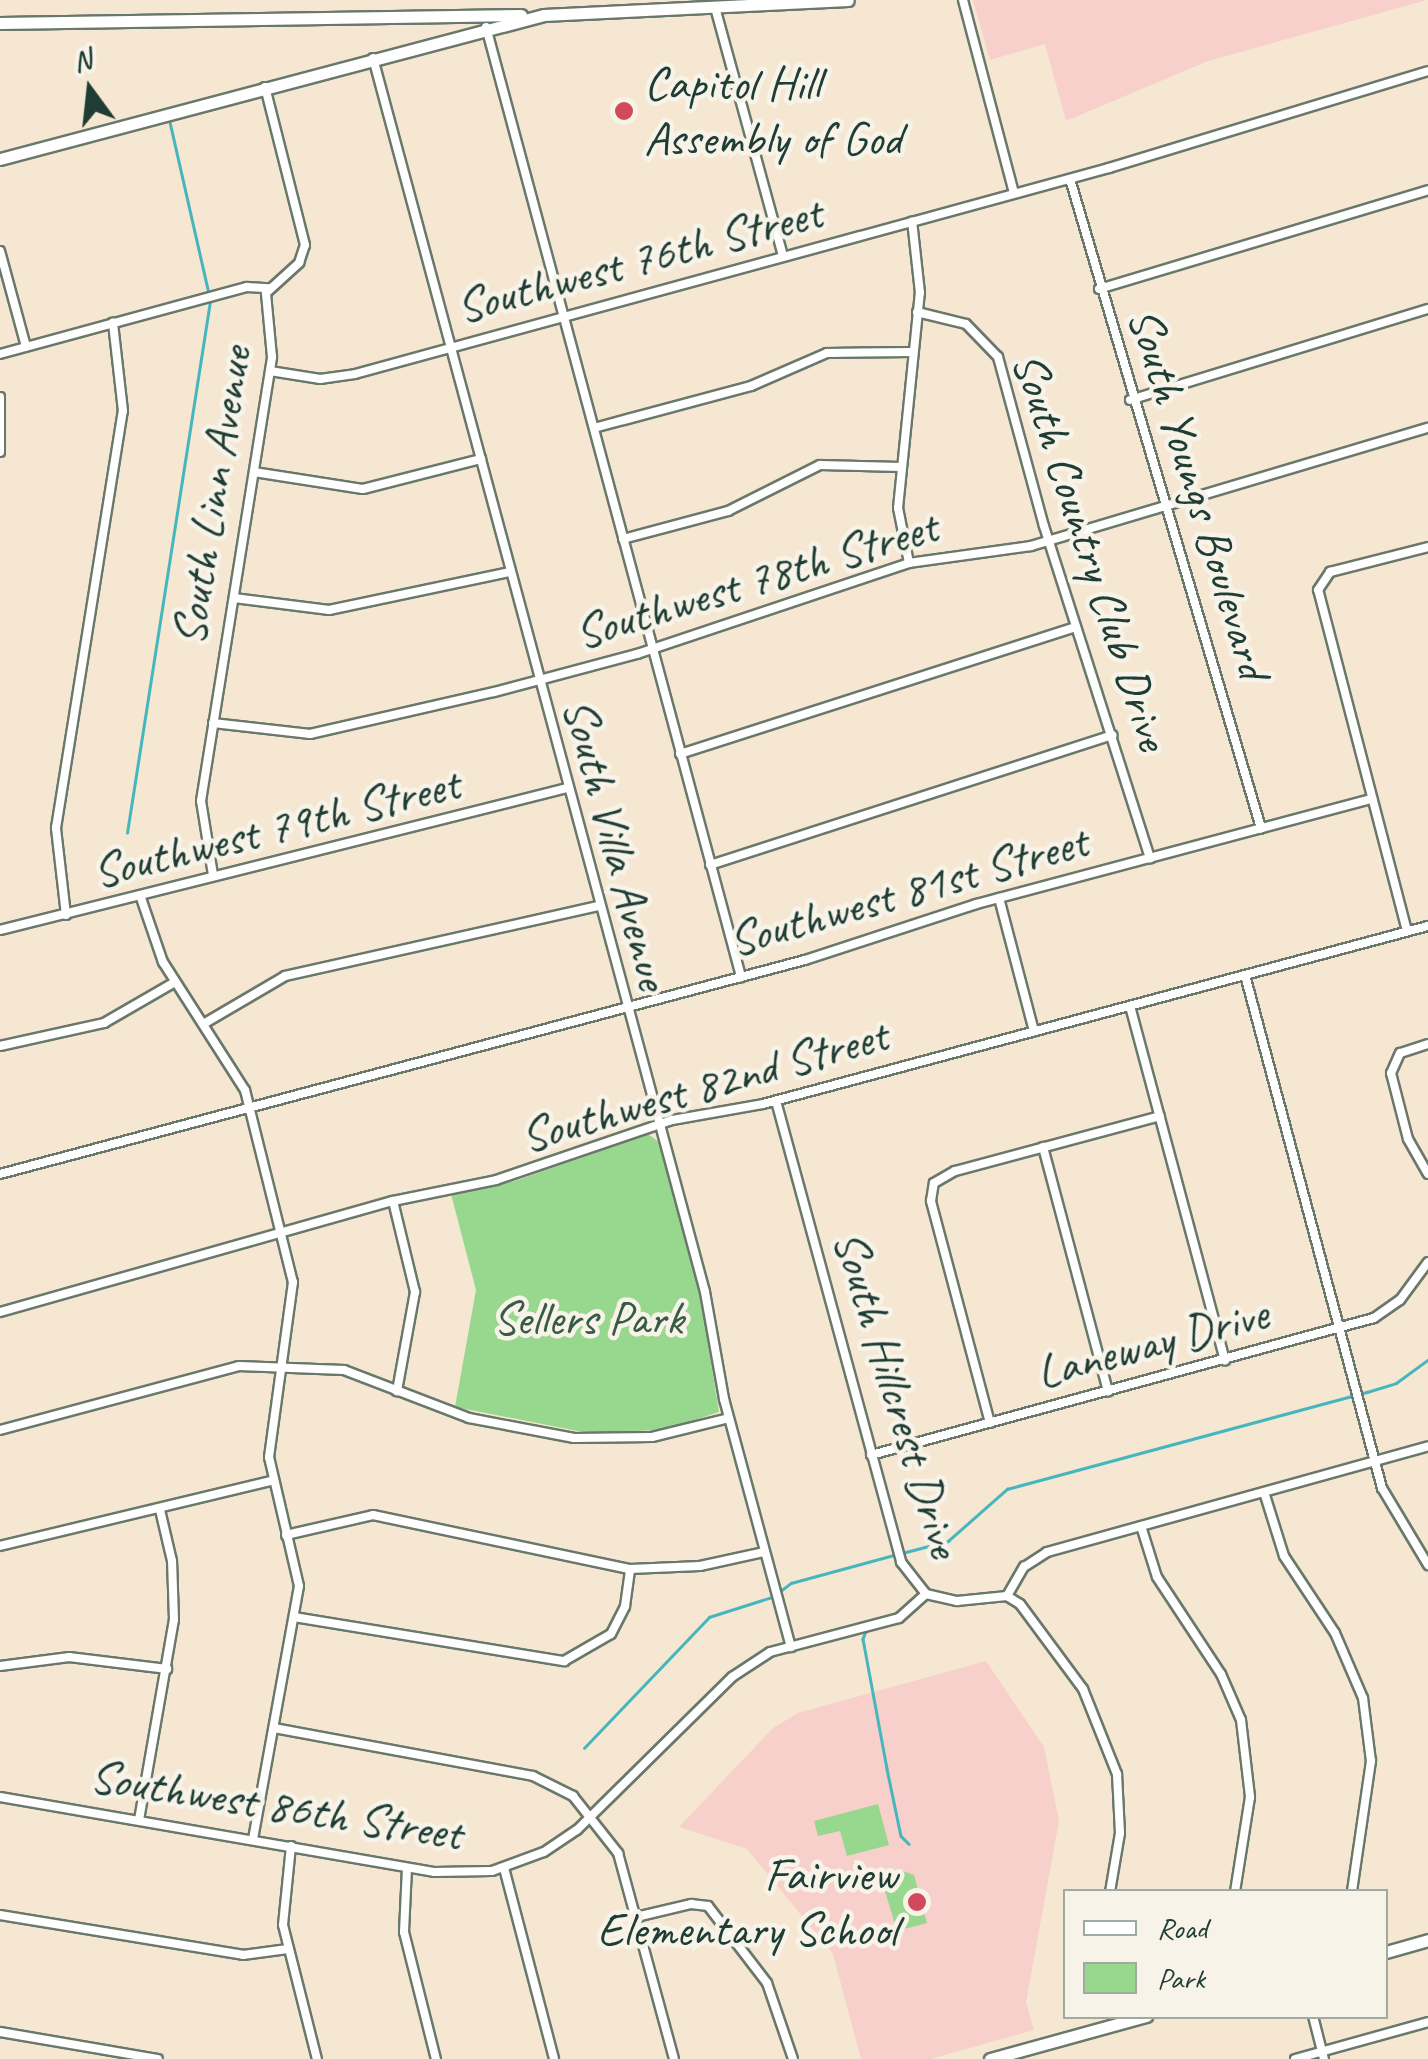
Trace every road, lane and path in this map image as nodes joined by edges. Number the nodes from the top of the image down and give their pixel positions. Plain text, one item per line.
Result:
1 (848, 0) edge
2 (963, 0) edge
3 (716, 11) junction
4 (544, 15) junction
5 (0, 22) edge
6 (486, 27) junction
7 (373, 58) junction
8 (1428, 71) edge
9 (265, 87) junction
10 (0, 159) edge
11 (1070, 178) junction
12 (1428, 190) edge
13 (1014, 194) junction
14 (912, 221) junction
15 (0, 250) edge
16 (783, 256) junction
17 (269, 288) junction
18 (1099, 290) junction
19 (1428, 309) edge
20 (917, 312) junction
21 (563, 318) junction
22 (113, 323) junction
23 (26, 347) junction
24 (451, 348) junction
25 (913, 352) junction
26 (0, 354) edge
27 (270, 372) junction
28 (0, 398) edge
29 (1130, 400) junction
30 (594, 428) junction
31 (1428, 428) edge
32 (0, 452) edge
33 (481, 460) junction
34 (901, 466) junction
35 (254, 472) junction
36 (1166, 509) junction
37 (623, 540) junction
38 (1048, 541) junction
39 (1428, 546) edge
40 (909, 564) junction
41 (509, 572) junction
42 (234, 598) junction
43 (1076, 626) junction
44 (653, 649) junction
45 (536, 681) junction
46 (213, 723) junction
47 (1113, 736) junction
48 (680, 754) junction
49 (566, 788) junction
50 (1372, 798) junction
51 (1261, 828) junction
52 (1150, 858) junction
53 (710, 864) junction
54 (213, 875) junction
55 (140, 895) junction
56 (999, 898) junction
57 (599, 906) junction
58 (66, 915) junction
59 (1428, 926) edge
60 (0, 930) edge
61 (1408, 931) junction
62 (1245, 975) junction
63 (741, 977) junction
64 (175, 982) junction
65 (1130, 1006) junction
66 (624, 1008) junction
67 (205, 1024) junction
68 (1034, 1031) junction
69 (1428, 1044) edge
70 (0, 1046) edge
71 (776, 1100) junction
72 (249, 1105) junction
73 (1160, 1116) junction
74 (657, 1124) junction
75 (1043, 1148) junction
76 (0, 1174) edge
77 (1428, 1174) edge
78 (393, 1202) junction
79 (282, 1231) junction
80 (1428, 1262) edge
81 (0, 1312) edge
82 (1340, 1328) junction
83 (1224, 1360) junction
84 (282, 1367) junction
85 (397, 1390) junction
86 (1108, 1391) junction
87 (729, 1418) junction
88 (990, 1423) junction
89 (0, 1430) edge
90 (1428, 1446) edge
91 (871, 1454) junction
92 (1375, 1462) junction
93 (270, 1481) junction
94 (1264, 1492) junction
95 (160, 1510) junction
96 (1141, 1526) junction
97 (286, 1535) junction
98 (0, 1546) edge
99 (764, 1552) junction
100 (1428, 1564) edge
101 (630, 1569) junction
102 (926, 1594) junction
103 (1007, 1596) junction
104 (294, 1616) junction
105 (790, 1647) junction
106 (0, 1666) edge
107 (167, 1669) junction
108 (274, 1728) junction
109 (0, 1797) edge
110 (592, 1816) junction
111 (140, 1820) junction
112 (253, 1839) junction
113 (291, 1846) junction
114 (407, 1868) junction
115 (504, 1868) junction
116 (1110, 1889) edge
117 (1235, 1889) edge
118 (1352, 1889) edge
119 (0, 1915) edge
120 (636, 1917) junction
121 (1428, 1940) edge
122 (288, 1949) junction
123 (1388, 1951) edge
124 (1126, 2019) edge
125 (1314, 2019) edge
126 (1428, 2022) edge
127 (1099, 2023) edge
128 (0, 2032) edge
129 (1324, 2055) edge
130 (158, 2059) edge
131 (317, 2059) edge
132 (436, 2059) edge
133 (554, 2059) edge
134 (674, 2059) edge
135 (792, 2059) edge
136 (990, 2059) edge
137 (1296, 2059) edge

1 - 3 main road
2 - 13 street
3 - 4 main road
3 - 16 street
4 - 5 main road
4 - 6 main road
6 - 7 main road
6 - 21 street
7 - 9 main road
7 - 24 street, South Villa Avenue
8 - 11 street, Southwest 76th Street
9 - 10 main road
9 - 17 street, South Linn Avenue
11 - 13 street, Southwest 76th Street
11 - 18 street, South Youngs Boulevard
12 - 18 street
13 - 14 street, Southwest 76th Street
14 - 16 street, Southwest 76th Street
14 - 20 street
15 - 23 street
16 - 21 street, Southwest 76th Street
17 - 22 street
17 - 27 street, South Linn Avenue
18 - 29 street, South Youngs Boulevard
19 - 29 street
20 - 25 street
20 - 38 street, South Country Club Drive
21 - 24 street, Southwest 76th Street
21 - 30 street
22 - 23 street
22 - 58 street
23 - 26 street
24 - 27 street, Southwest 76th Street
24 - 33 street, South Villa Avenue
25 - 30 street
25 - 34 street
27 - 35 street, South Linn Avenue
28 - 32 street
29 - 36 street, South Youngs Boulevard
30 - 37 street
31 - 36 street, Southwest 78th Street
33 - 35 street
33 - 41 street, South Villa Avenue
34 - 37 street
34 - 40 street
35 - 42 street, South Linn Avenue
36 - 38 street, Southwest 78th Street
36 - 51 street, South Youngs Boulevard
37 - 44 street
38 - 40 street, Southwest 78th Street
38 - 43 street, South Country Club Drive
39 - 50 street
40 - 44 street, Southwest 78th Street
41 - 42 street
41 - 45 street, South Villa Avenue
42 - 46 street, South Linn Avenue
43 - 47 street, South Country Club Drive
43 - 48 street
44 - 45 street, Southwest 78th Street
44 - 48 street
45 - 46 street, Southwest 78th Street
45 - 49 street, South Villa Avenue
46 - 54 street, South Linn Avenue
47 - 52 street, South Country Club Drive
47 - 53 street
48 - 53 street
49 - 54 street, Southwest 79th Street
49 - 57 street, South Villa Avenue
50 - 51 street, Southwest 81st Street
50 - 61 street
51 - 52 street, Southwest 81st Street
52 - 56 street, Southwest 81st Street
53 - 63 street
54 - 55 street, Southwest 79th Street
55 - 58 street, Southwest 79th Street
55 - 64 street
56 - 63 street, Southwest 81st Street
56 - 68 street
57 - 66 street, South Villa Avenue
57 - 67 street
58 - 60 street, Southwest 79th Street
59 - 61 street, Southwest 82nd Street
61 - 62 street, Southwest 82nd Street
62 - 65 street, Southwest 82nd Street
62 - 82 street
63 - 66 street, Southwest 81st Street
64 - 67 street
64 - 70 street
65 - 68 street, Southwest 82nd Street
65 - 73 street
66 - 72 street, Southwest 81st Street
66 - 74 street, South Villa Avenue
67 - 72 street
68 - 71 street, Southwest 82nd Street
69 - 77 street
71 - 74 street, Southwest 82nd Street
71 - 91 street, South Hillcrest Drive
72 - 76 street, Southwest 81st Street
72 - 79 street
73 - 75 street
73 - 83 street
74 - 78 street, Southwest 82nd Street
74 - 87 street, South Villa Avenue
75 - 86 street
75 - 88 street
78 - 79 street, Southwest 82nd Street
78 - 85 street
79 - 81 street, Southwest 82nd Street
79 - 84 street
80 - 82 street, Laneway Drive
82 - 83 street, Laneway Drive
82 - 92 street
83 - 86 street, Laneway Drive
84 - 85 street
84 - 89 street
84 - 93 street
85 - 87 street
86 - 88 street, Laneway Drive
87 - 99 street, South Villa Avenue
88 - 91 street, Laneway Drive
90 - 92 street
91 - 102 street, South Hillcrest Drive
92 - 94 street
92 - 100 street
93 - 95 street
93 - 97 street
94 - 96 street
94 - 118 street
95 - 98 street
95 - 107 street
96 - 103 street
96 - 117 street
97 - 101 street
97 - 104 street
99 - 101 street
99 - 105 street, South Villa Avenue
101 - 104 street
102 - 103 street, South Hillcrest Drive
102 - 105 street, Southwest 86th Street
103 - 116 street, South Hillcrest Drive
104 - 108 street
105 - 110 street, Southwest 86th Street
106 - 107 street
107 - 111 street
108 - 110 street
108 - 112 street
109 - 111 street, Southwest 86th Street
110 - 115 street, Southwest 86th Street
110 - 120 street
111 - 112 street, Southwest 86th Street
112 - 113 street, Southwest 86th Street
113 - 114 street, Southwest 86th Street
113 - 122 street
114 - 115 street, Southwest 86th Street
114 - 132 street
115 - 133 street
119 - 122 street
120 - 134 street
120 - 135 street
121 - 123 main road
122 - 131 street
124 - 127 main road
125 - 129 street
126 - 129 street
127 - 136 main road
128 - 130 street
129 - 137 street

